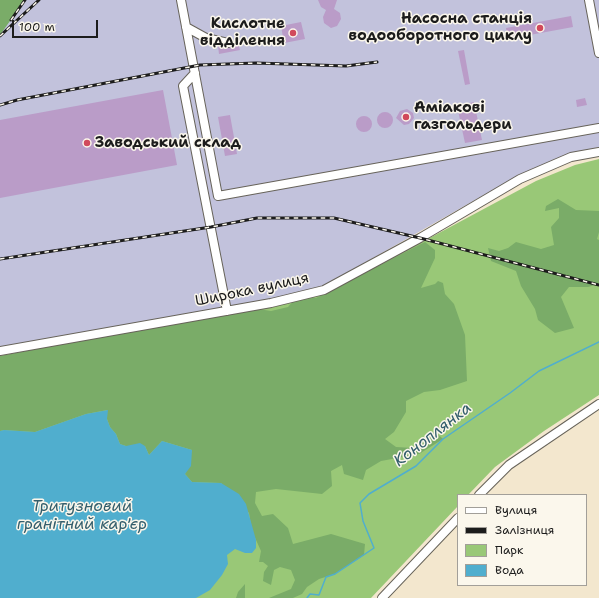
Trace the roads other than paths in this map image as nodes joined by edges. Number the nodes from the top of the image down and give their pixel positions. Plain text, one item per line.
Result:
1 (181, 0) edge
2 (589, 0) edge
3 (186, 27) junction
4 (228, 42) dead end
5 (599, 54) edge
6 (195, 73) junction
7 (599, 128) edge
8 (599, 152) edge
9 (227, 311) junction
10 (0, 351) edge
11 (599, 404) edge
12 (480, 494) edge
13 (457, 519) edge
14 (382, 598) edge

1 - 3 street
2 - 5 street
3 - 4 street
3 - 6 street
6 - 7 street
6 - 9 street
8 - 9 street, Широка вулиця
9 - 10 street, Широка вулиця
11 - 12 street
13 - 14 street

